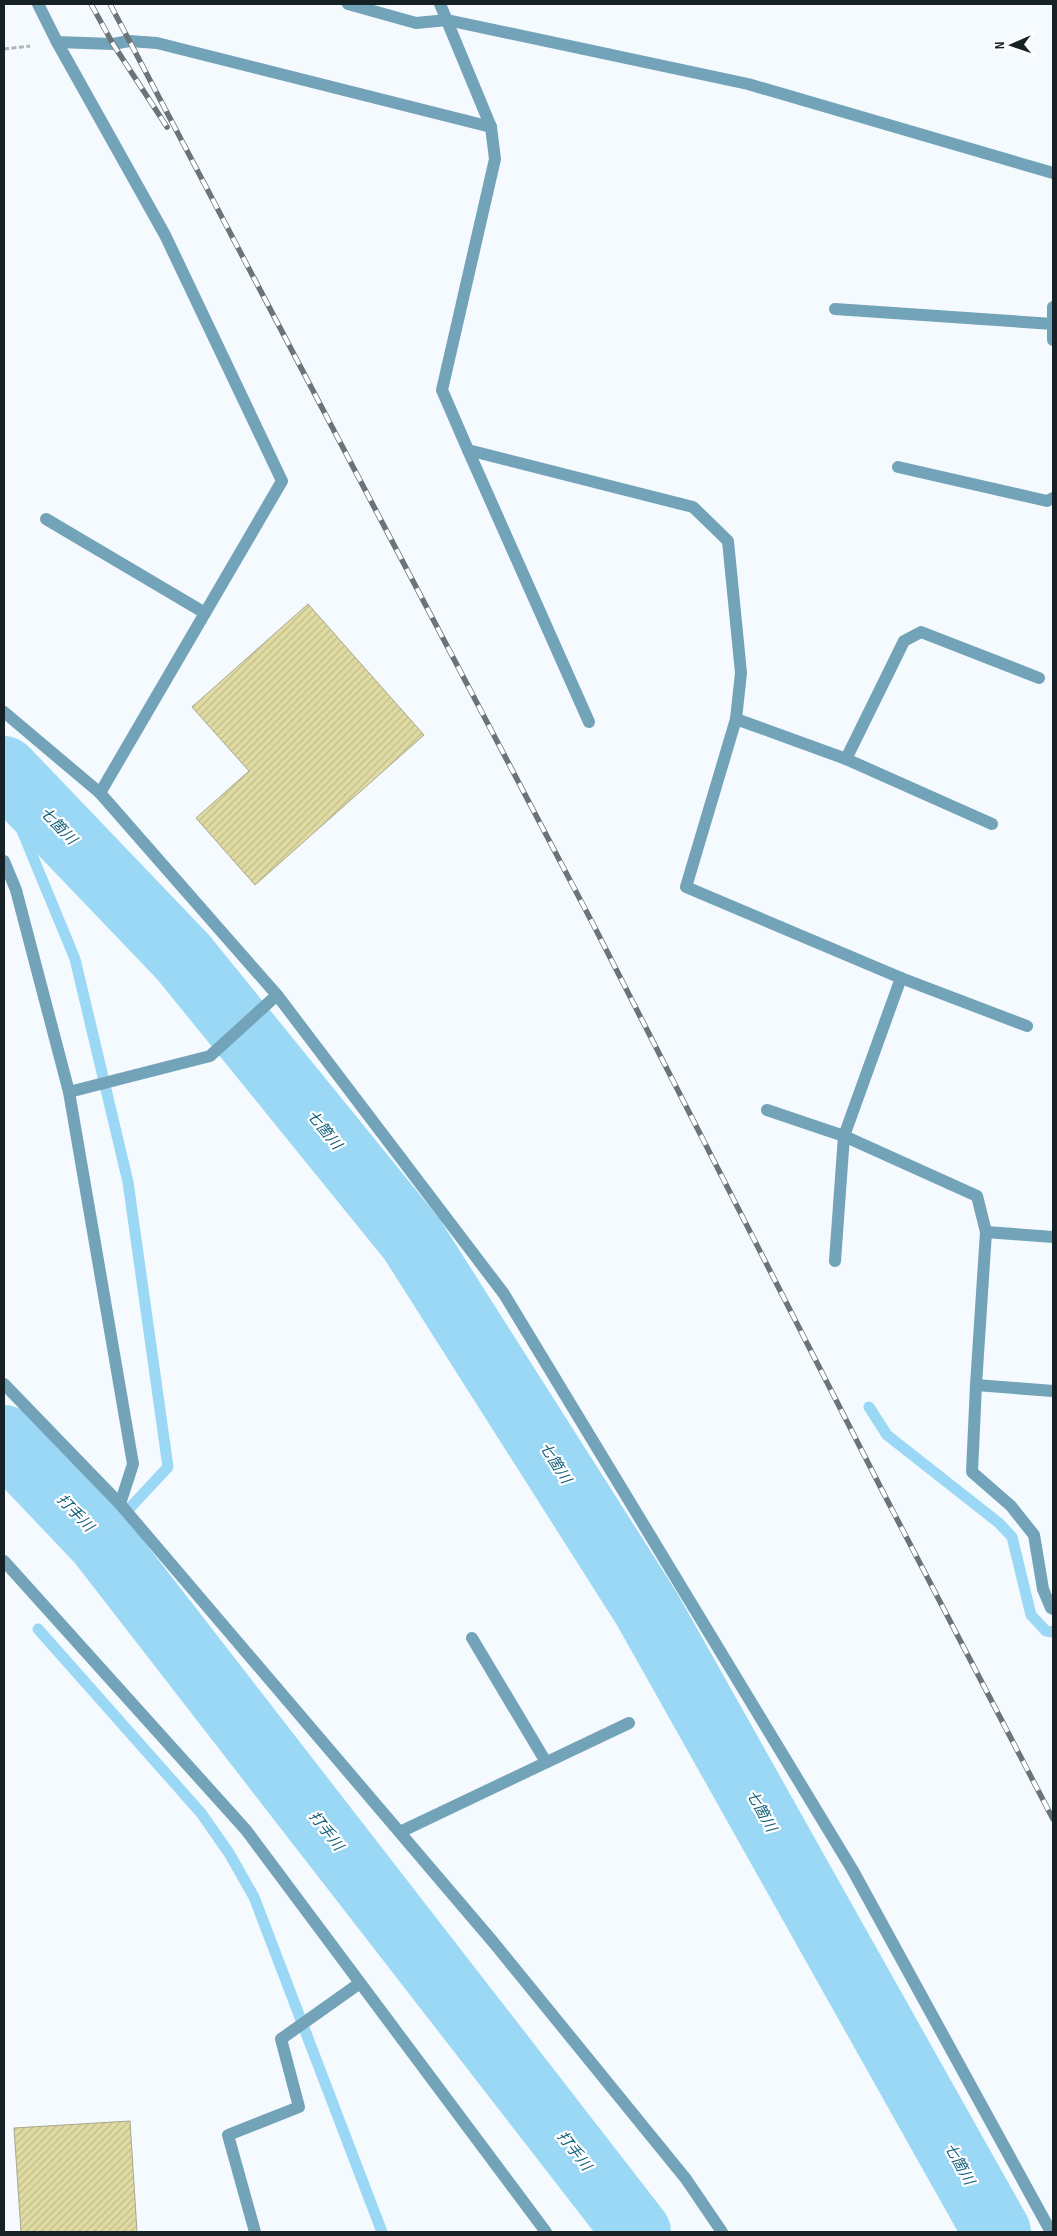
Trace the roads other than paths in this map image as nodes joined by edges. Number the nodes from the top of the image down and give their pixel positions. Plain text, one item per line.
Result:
1 (38, 4) edge
2 (348, 4) edge
3 (440, 4) edge
4 (447, 20) junction
5 (57, 42) junction
6 (491, 127) junction
7 (1053, 173) edge
8 (1053, 307) edge
9 (835, 309) dead end
10 (1053, 324) edge
11 (1053, 340) edge
12 (468, 450) junction
13 (898, 468) dead end
14 (1053, 498) edge
15 (46, 519) dead end
16 (205, 613) junction
17 (1039, 678) dead end
18 (4, 712) edge
19 (736, 719) junction
20 (589, 722) dead end
21 (846, 759) junction
22 (100, 793) junction
23 (992, 824) dead end
24 (4, 861) edge
25 (901, 978) junction
26 (277, 995) junction
27 (1027, 1026) dead end
28 (69, 1092) junction
29 (767, 1110) dead end
30 (844, 1136) junction
31 (986, 1232) junction
32 (1053, 1237) edge
33 (835, 1261) dead end
34 (4, 1384) edge
35 (976, 1385) junction
36 (1053, 1391) edge
37 (120, 1504) junction
38 (4, 1561) edge
39 (9, 1574) edge
40 (1053, 1609) edge
41 (472, 1638) dead end
42 (629, 1723) dead end
43 (546, 1762) junction
44 (400, 1832) junction
45 (360, 1983) junction
46 (255, 2232) edge
47 (546, 2232) edge
48 (722, 2232) edge
49 (1051, 2232) edge

1 - 5 street
2 - 4 street
3 - 4 street
4 - 6 street
4 - 7 street
5 - 6 street
5 - 16 street
6 - 12 street
8 - 10 street
9 - 10 street
10 - 11 street
12 - 19 street
12 - 20 street
13 - 14 street
15 - 16 street
16 - 22 street
17 - 21 street
18 - 22 street
19 - 21 street
19 - 25 street
21 - 23 street
22 - 26 street
24 - 28 street
25 - 27 street
25 - 30 street
26 - 28 street
26 - 49 street
28 - 37 street
29 - 30 street
30 - 31 street
30 - 33 street
31 - 32 street
31 - 35 street
34 - 37 street
35 - 36 street
35 - 40 street
37 - 44 street
38 - 39 street
39 - 45 street
41 - 43 street
42 - 43 street
43 - 44 street
44 - 48 street
45 - 46 street
45 - 47 street

